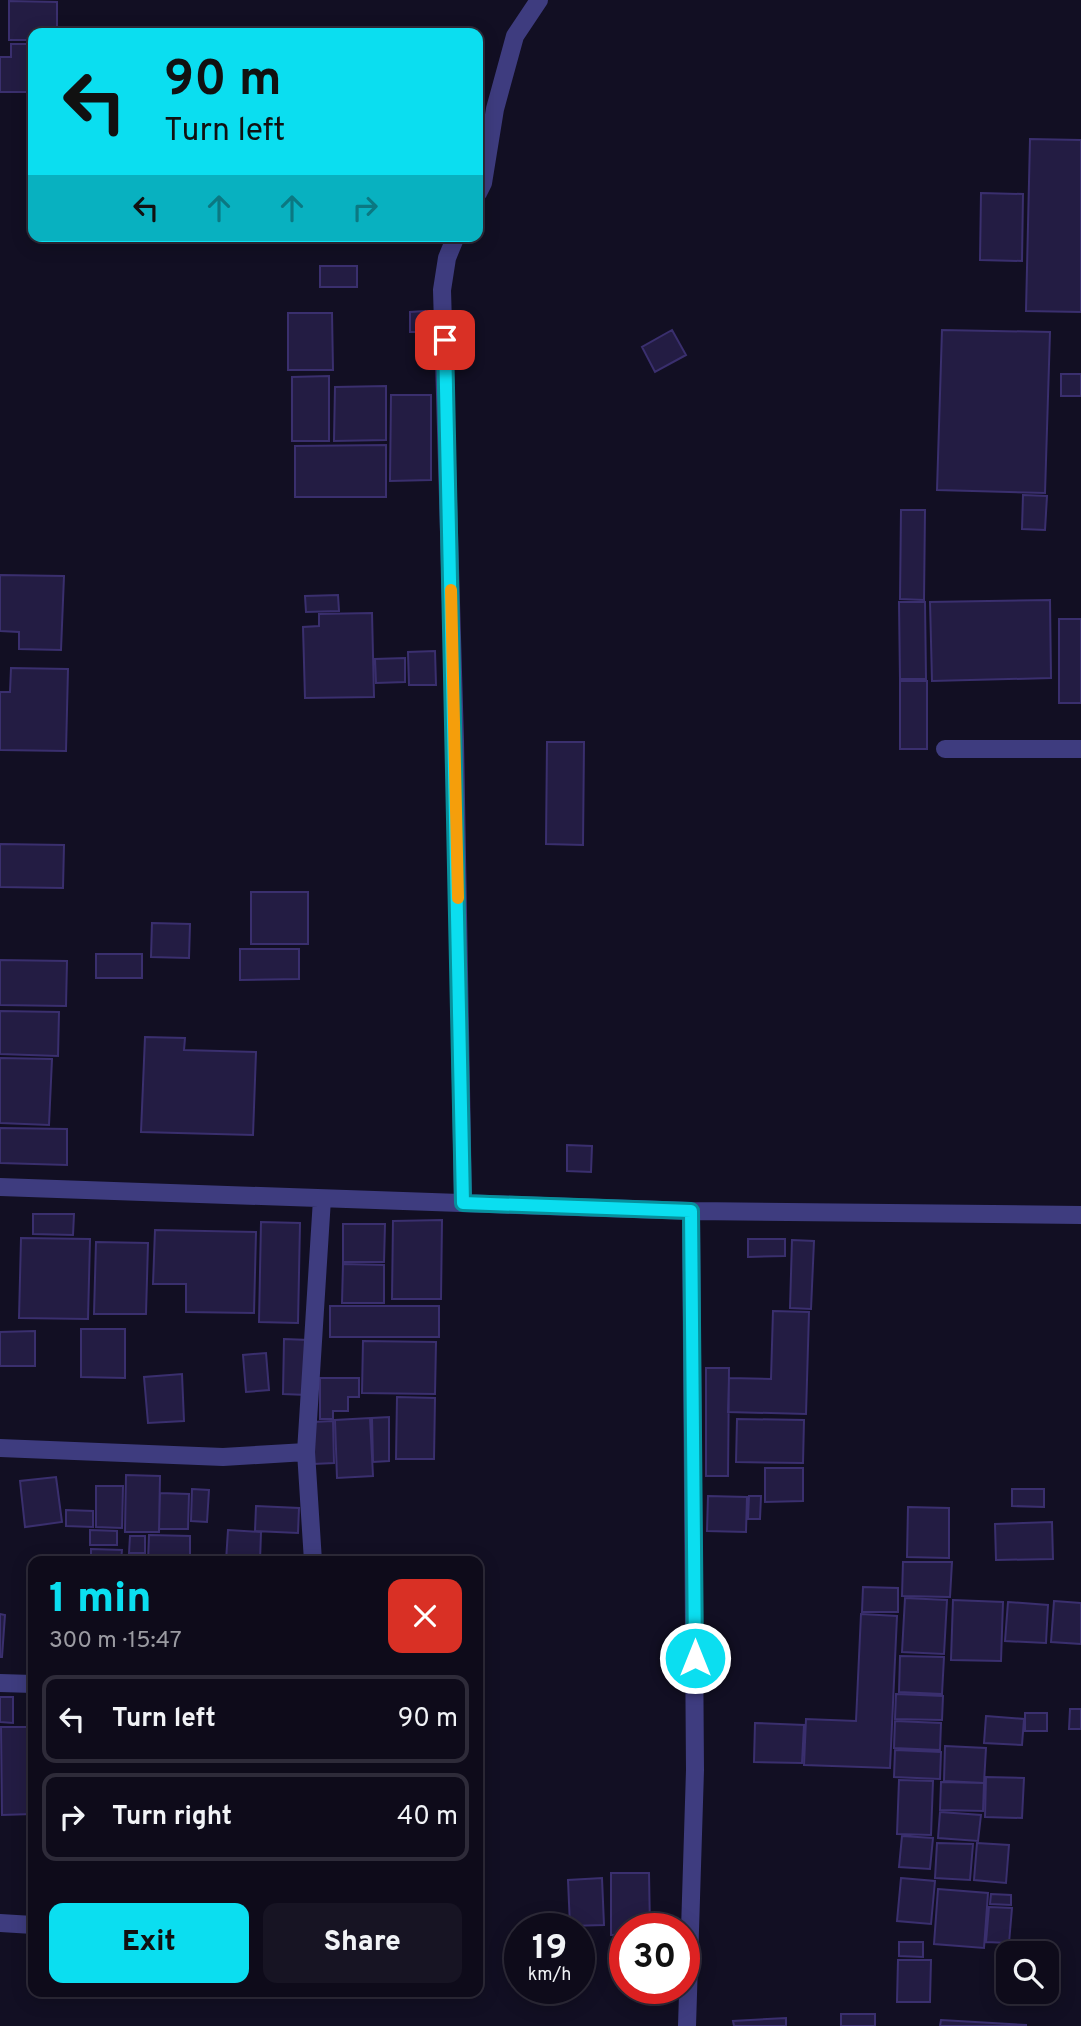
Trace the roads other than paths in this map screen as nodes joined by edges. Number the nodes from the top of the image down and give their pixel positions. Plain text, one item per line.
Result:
1 (539, 0) edge
2 (483, 183) edge
3 (454, 242) edge
4 (945, 748) dead end
5 (1081, 748) edge
6 (0, 1187) edge
7 (322, 1199) junction
8 (463, 1203) junction
9 (691, 1211) junction
10 (1081, 1215) edge
11 (0, 1448) edge
12 (306, 1452) junction
13 (313, 1556) edge
14 (0, 1683) edge
15 (28, 1684) edge
16 (0, 1923) edge
17 (28, 1925) edge
18 (687, 2026) edge

1 - 2 street
3 - 8 street
4 - 5 street
6 - 7 street
7 - 8 street
7 - 12 street
8 - 9 street
9 - 10 street
9 - 18 street
11 - 12 street
12 - 13 street
14 - 15 street
16 - 17 street

